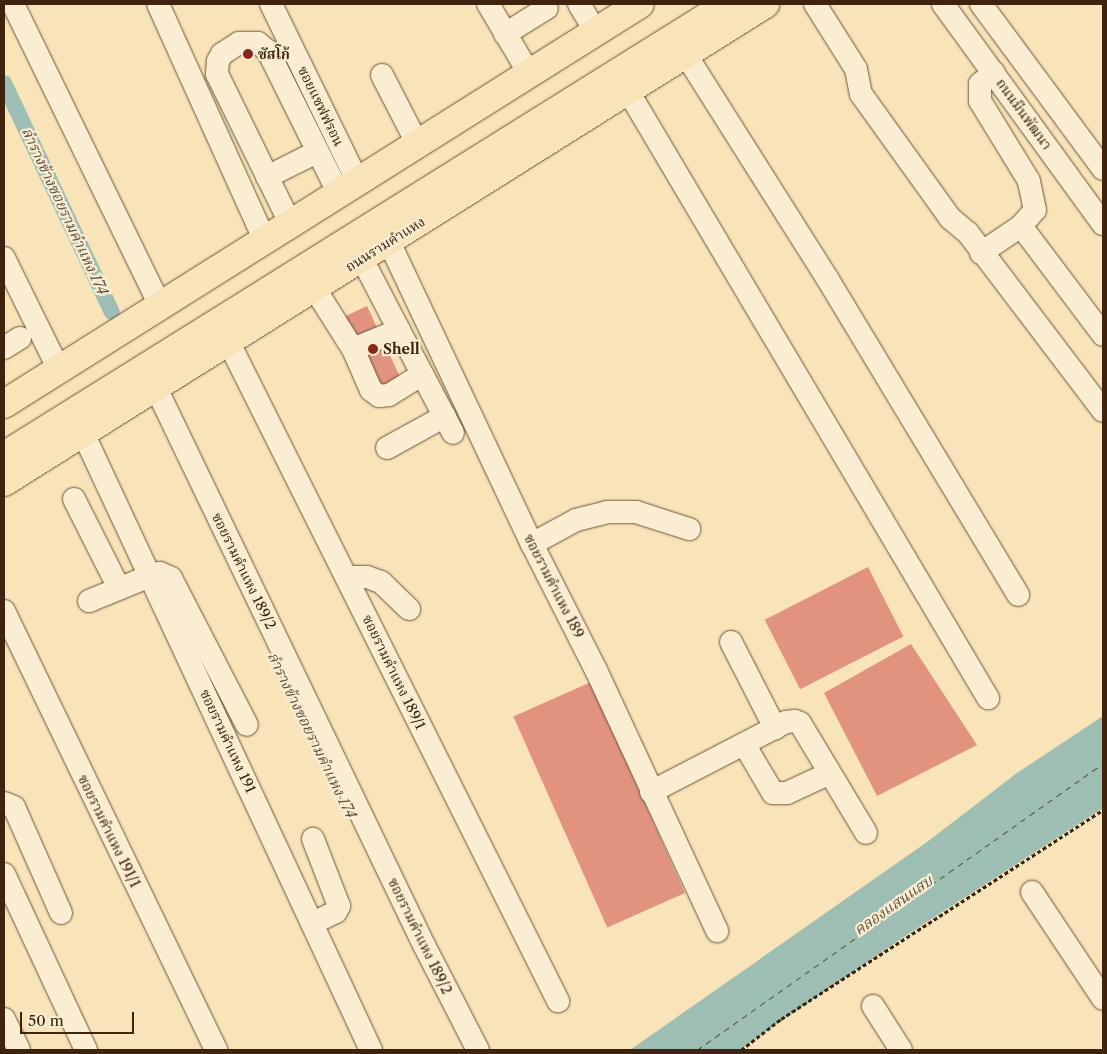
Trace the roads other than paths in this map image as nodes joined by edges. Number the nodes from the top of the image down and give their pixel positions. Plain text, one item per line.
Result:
1 (13, 4) edge
2 (158, 4) edge
3 (271, 4) edge
4 (488, 4) edge
5 (579, 4) edge
6 (640, 4) edge
7 (699, 4) edge
8 (815, 4) edge
9 (943, 4) edge
10 (981, 4) edge
11 (748, 7) edge
12 (547, 8) dead end
13 (595, 31) junction
14 (505, 34) junction
15 (686, 55) junction
16 (994, 72) junction
17 (529, 73) junction
18 (382, 75) dead end
19 (628, 91) junction
20 (417, 143) junction
21 (317, 152) junction
22 (1103, 168) edge
23 (268, 177) junction
24 (348, 186) junction
25 (290, 223) junction
26 (1103, 224) edge
27 (1022, 226) junction
28 (264, 239) junction
29 (389, 242) junction
30 (981, 253) junction
31 (4, 258) edge
32 (362, 259) junction
33 (281, 275) junction
34 (315, 289) junction
35 (159, 304) junction
36 (399, 330) junction
37 (1103, 335) edge
38 (229, 343) junction
39 (353, 349) junction
40 (59, 370) junction
41 (422, 374) junction
42 (156, 388) junction
43 (6, 399) edge
44 (1103, 411) edge
45 (83, 434) junction
46 (4, 435) edge
47 (387, 448) dead end
48 (4, 456) edge
49 (4, 482) edge
50 (74, 499) dead end
51 (689, 529) dead end
52 (532, 544) junction
53 (150, 576) junction
54 (347, 577) junction
55 (119, 588) junction
56 (1018, 595) dead end
57 (89, 601) dead end
58 (409, 609) dead end
59 (4, 611) edge
60 (731, 642) dead end
61 (988, 698) dead end
62 (248, 725) dead end
63 (775, 728) junction
64 (744, 744) junction
65 (830, 773) junction
66 (651, 792) junction
67 (4, 803) edge
68 (866, 833) dead end
69 (313, 839) dead end
70 (4, 874) edge
71 (1032, 892) dead end
72 (61, 913) dead end
73 (313, 924) junction
74 (718, 931) dead end
75 (1097, 975) edge
76 (1103, 998) edge
77 (558, 1001) dead end
78 (873, 1006) dead end
79 (4, 1018) edge
80 (19, 1050) edge
81 (86, 1050) edge
82 (216, 1050) edge
83 (371, 1050) edge
84 (478, 1050) edge
85 (901, 1050) edge

1 - 35 street
2 - 28 street
3 - 24 street, ซอยแซฟฟรอน
4 - 14 street
5 - 13 street
6 - 13 main road
7 - 33 main road, ถนนรามคำแหง
8 - 30 street
9 - 16 street, ถนนมีนพัฒนา
10 - 22 street
11 - 15 main road, ถนนรามคำแหง
11 - 33 main road, ถนนรามคำแหง
12 - 14 street
13 - 17 main road
14 - 17 street
15 - 19 main road, ถนนรามคำแหง
15 - 56 street
16 - 26 street, ถนนมีนพัฒนา
16 - 27 street
17 - 20 main road
18 - 20 street
19 - 29 main road, ถนนรามคำแหง
19 - 61 street
20 - 24 main road
21 - 23 street
21 - 23 street
21 - 24 street
23 - 25 street
24 - 25 main road
25 - 28 main road
27 - 30 street
27 - 37 street
28 - 35 main road
29 - 32 main road, ถนนรามคำแหง
29 - 52 street, ซอยรามคำแหง 189
30 - 44 street
31 - 40 street
32 - 34 main road, ถนนรามคำแหง
32 - 36 street
33 - 46 main road, ถนนรามคำแหง
33 - 48 main road, ถนนรามคำแหง
34 - 38 main road, ถนนรามคำแหง
34 - 39 street
35 - 40 main road
36 - 39 street
36 - 41 street
38 - 42 main road, ถนนรามคำแหง
38 - 54 street, ซอยรามคำแหง 189/1
39 - 41 street
40 - 43 main road
41 - 47 street
42 - 45 main road, ถนนรามคำแหง
42 - 84 street, ซอยรามคำแหง 189/2
45 - 49 main road, ถนนรามคำแหง
45 - 53 street, ซอยรามคำแหง 191
50 - 55 street
51 - 52 street
52 - 66 street, ซอยรามคำแหง 189
53 - 55 street
53 - 62 street
53 - 73 street, ซอยรามคำแหง 191
54 - 58 street
54 - 77 street, ซอยรามคำแหง 189/1
55 - 57 street
59 - 82 street, ซอยรามคำแหง 191/1
60 - 63 street
63 - 64 street
63 - 65 street
64 - 65 street
64 - 66 street
65 - 68 street
66 - 74 street, ซอยรามคำแหง 189
67 - 72 street
69 - 73 street
70 - 81 street
71 - 75 street
73 - 83 street, ซอยรามคำแหง 191
75 - 76 street
78 - 85 street
79 - 80 street

